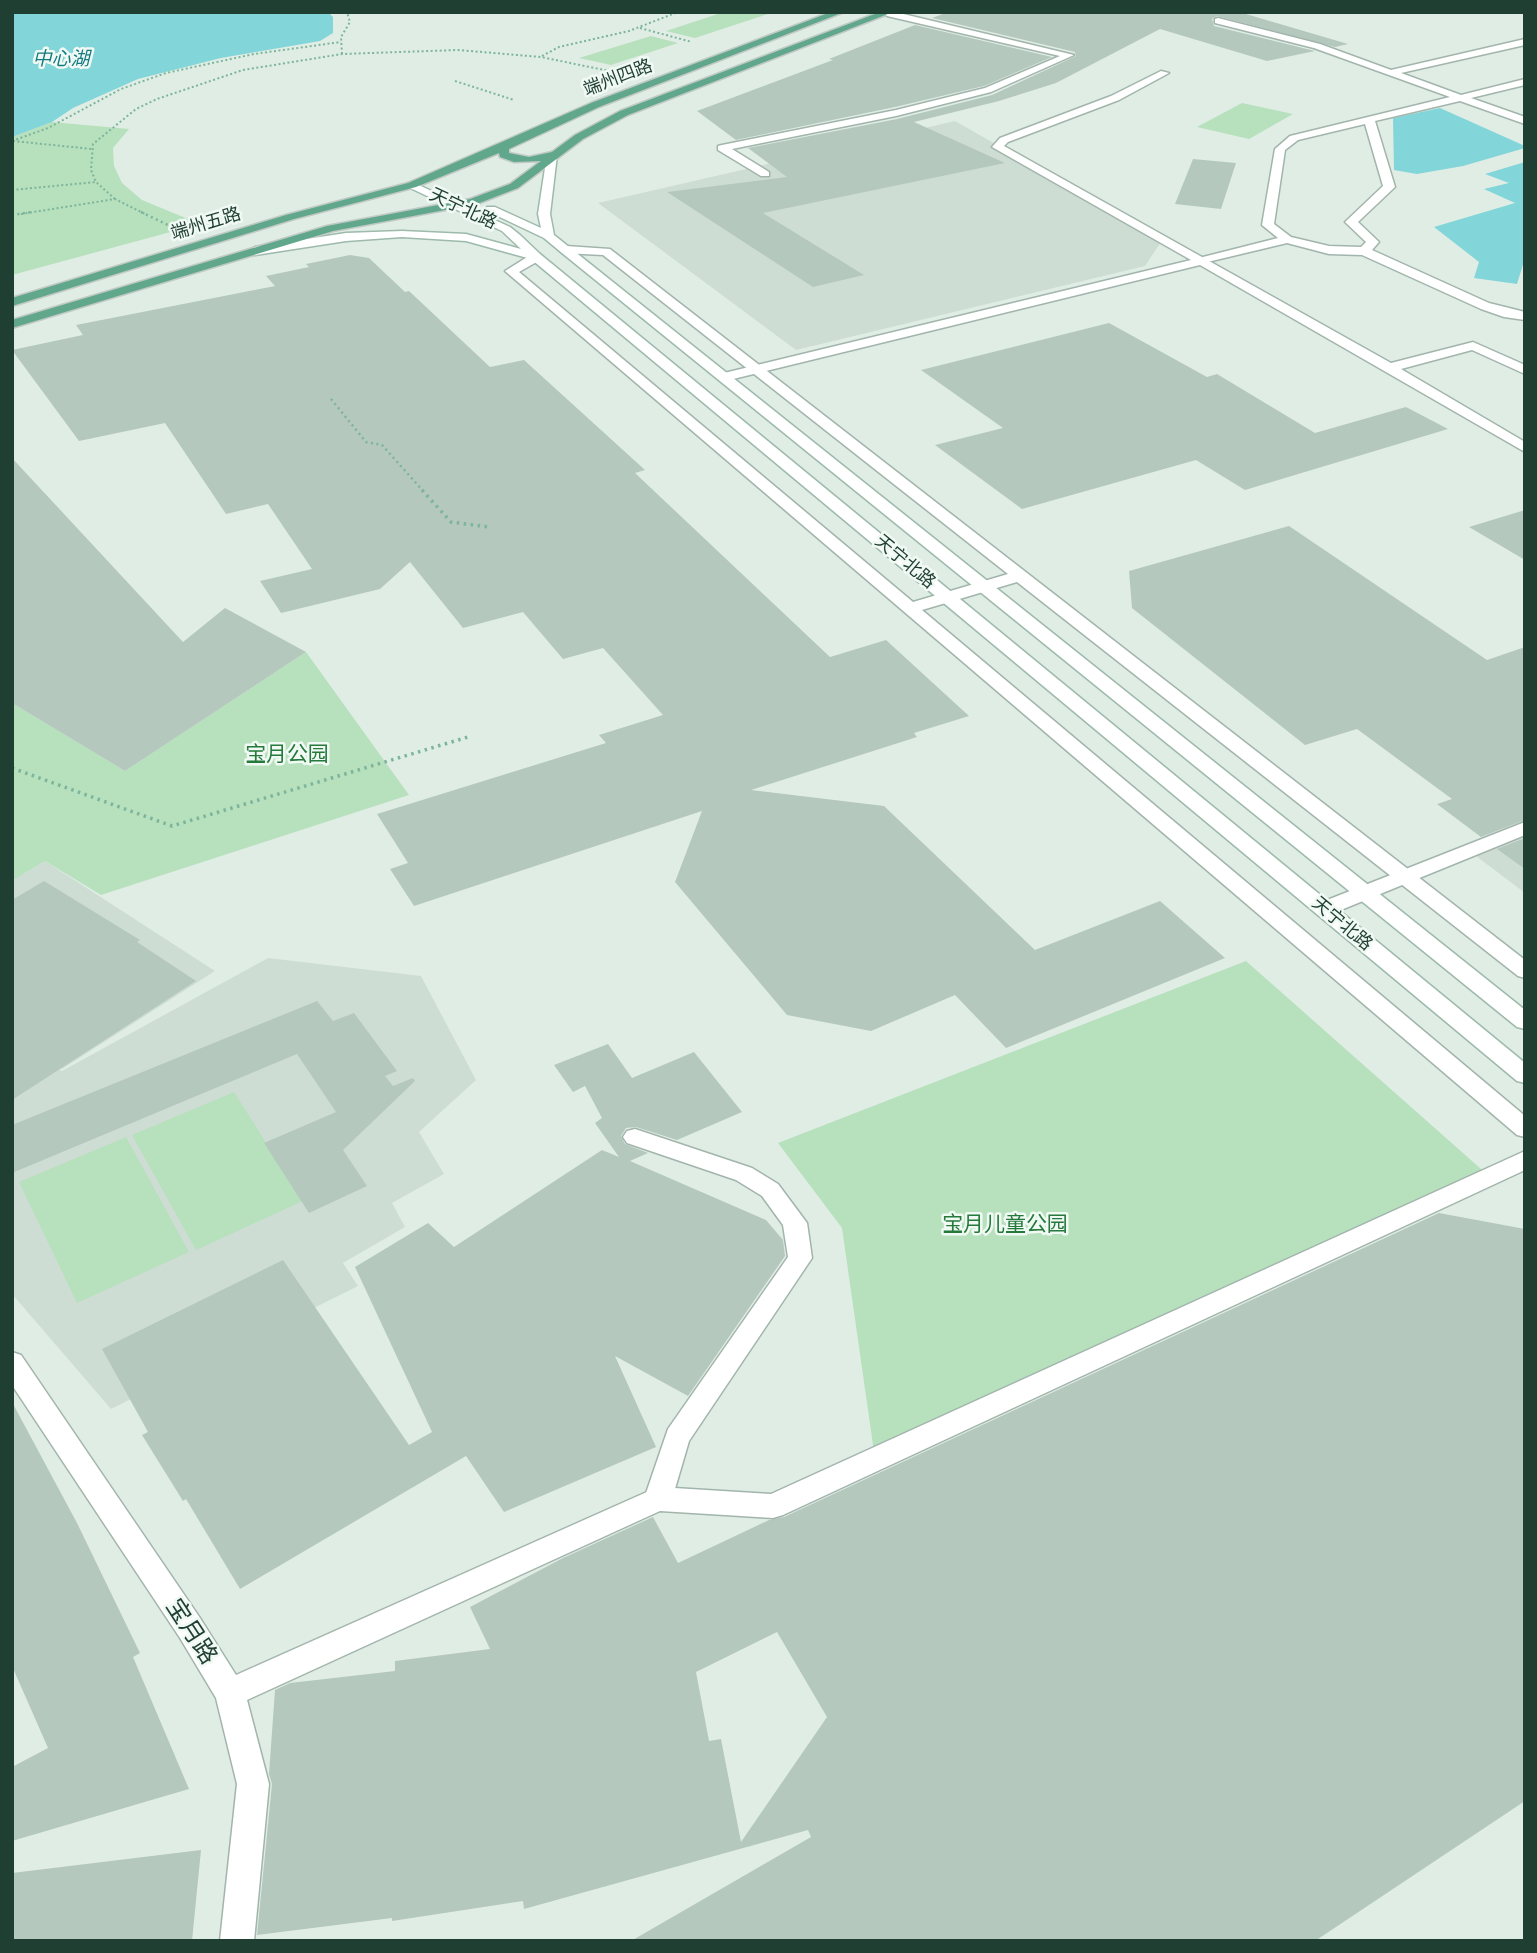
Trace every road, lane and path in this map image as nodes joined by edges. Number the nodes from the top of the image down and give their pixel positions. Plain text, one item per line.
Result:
1 (347, 12) edge
2 (678, 12) edge
3 (840, 12) edge
4 (888, 13) edge
5 (1218, 21) dead end
6 (639, 28) junction
7 (341, 42) junction
8 (1525, 42) edge
9 (702, 45) dead end
10 (342, 54) junction
11 (541, 57) junction
12 (1164, 73) dead end
13 (1389, 73) junction
14 (622, 74) dead end
15 (455, 81) dead end
16 (1525, 82) edge
17 (1457, 98) junction
18 (514, 100) dead end
19 (1369, 119) junction
20 (1525, 121) edge
21 (12, 141) edge
22 (504, 147) junction
23 (92, 149) junction
24 (552, 155) junction
25 (765, 174) dead end
26 (96, 182) junction
27 (412, 185) junction
28 (12, 190) edge
29 (115, 200) junction
30 (473, 202) junction
31 (454, 207) junction
32 (12, 215) edge
33 (548, 236) junction
34 (1287, 239) junction
35 (207, 242) junction
36 (566, 250) junction
37 (251, 251) junction
38 (1364, 251) junction
39 (536, 257) junction
40 (1199, 262) junction
41 (12, 302) edge
42 (1525, 316) edge
43 (13, 324) edge
44 (1389, 368) junction
45 (757, 370) junction
46 (1525, 370) edge
47 (725, 377) junction
48 (331, 399) dead end
49 (1525, 448) edge
50 (489, 527) dead end
51 (1020, 576) junction
52 (984, 586) junction
53 (947, 597) junction
54 (910, 608) junction
55 (468, 737) dead end
56 (12, 768) edge
57 (1525, 828) edge
58 (1404, 876) junction
59 (1363, 892) junction
60 (1324, 909) junction
61 (1525, 971) edge
62 (1525, 1021) edge
63 (1525, 1075) edge
64 (1525, 1129) edge
65 (635, 1137) dead end
66 (1525, 1160) edge
67 (15, 1371) edge
68 (658, 1499) junction
69 (230, 1693) junction
70 (237, 1941) edge

1 - 7 path
2 - 6 path
3 - 22 main road, 端州四路
4 - 24 main road, 端州四路
4 - 25 street
5 - 13 street
6 - 9 path
6 - 11 path
7 - 10 path
7 - 21 path
8 - 13 street
10 - 11 path
10 - 23 path
11 - 14 path
12 - 40 street
13 - 17 street
15 - 18 path
16 - 17 street
17 - 19 street
17 - 20 street
19 - 34 street
19 - 38 street
21 - 23 path
22 - 24 main road
22 - 27 main road, 端州四路
23 - 26 path
24 - 30 main road, 端州四路
24 - 33 street
26 - 28 path
26 - 29 path
27 - 30 street, 天宁北路
27 - 31 street, 天宁北路
27 - 35 main road, 端州五路
29 - 32 path
29 - 35 path
30 - 31 main road, 端州四路
30 - 33 street, 天宁北路
31 - 37 main road, 端州五路
31 - 39 street, 天宁北路
33 - 36 street, 天宁北路
34 - 38 street
34 - 40 street
35 - 41 main road, 端州五路
36 - 45 street
36 - 47 street, 天宁北路
37 - 39 street
37 - 43 main road, 端州五路
38 - 42 street
39 - 53 street, 天宁北路
39 - 54 street
40 - 44 street
40 - 45 street
44 - 46 street
44 - 49 street
45 - 47 street
45 - 51 street
47 - 52 street, 天宁北路
48 - 50 path
51 - 52 street
51 - 58 street
52 - 53 street
52 - 59 street, 天宁北路
53 - 54 street
53 - 60 street, 天宁北路
54 - 64 street
55 - 56 path
57 - 58 street
58 - 59 street
58 - 61 street
59 - 60 street
59 - 62 street, 天宁北路
60 - 63 street, 天宁北路
65 - 68 street
66 - 68 street
67 - 69 street, 宝月路
68 - 69 street
69 - 70 street, 宝月路

